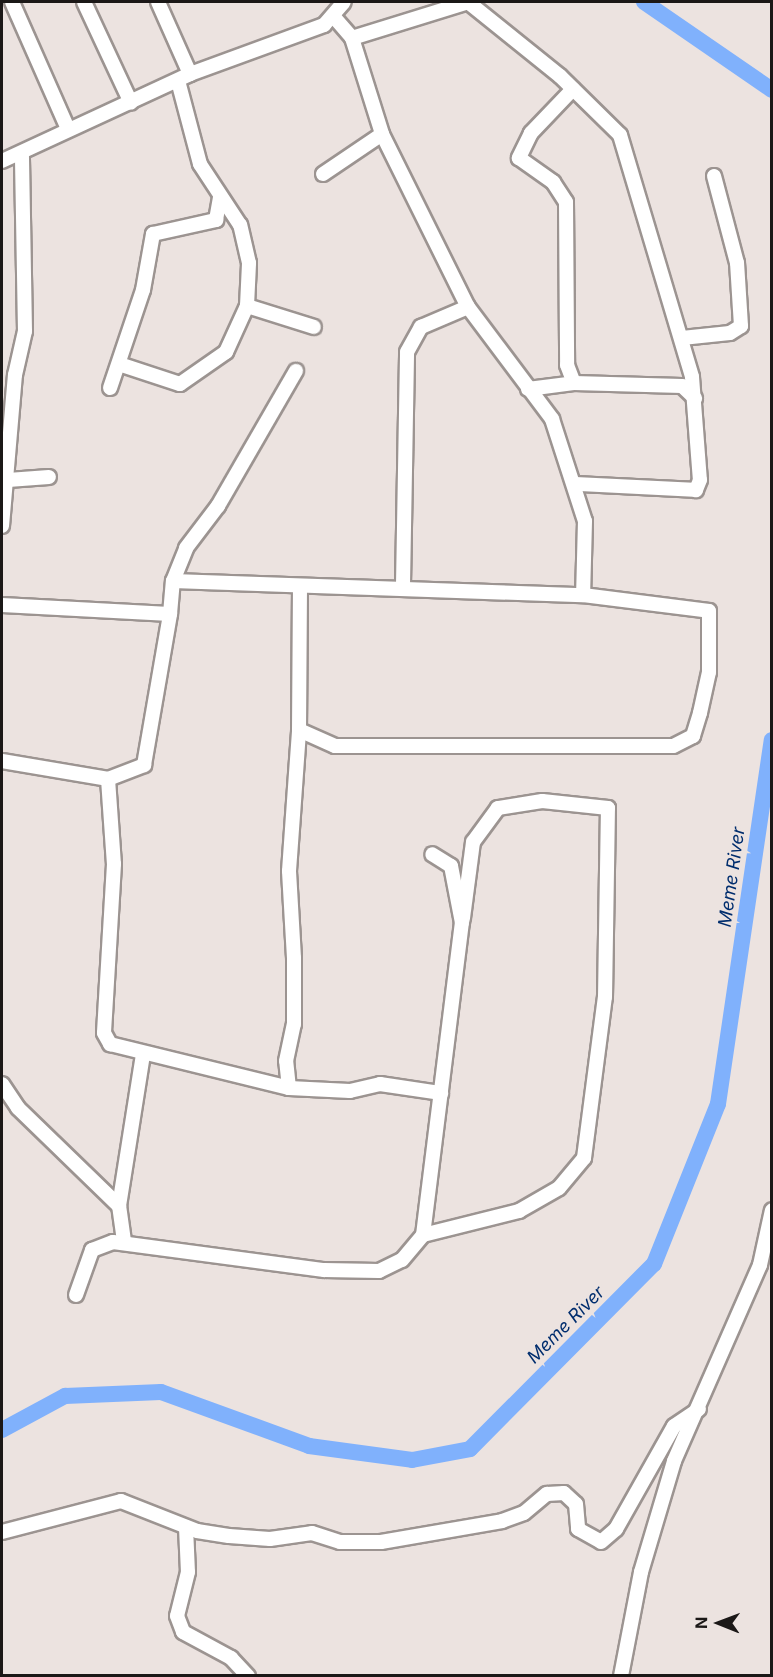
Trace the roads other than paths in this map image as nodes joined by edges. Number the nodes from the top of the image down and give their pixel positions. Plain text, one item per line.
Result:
1 (12, 2) edge
2 (84, 2) edge
3 (158, 2) edge
4 (344, 2) edge
5 (468, 2) edge
6 (334, 17) junction
7 (352, 38) junction
8 (184, 77) junction
9 (573, 89) junction
10 (131, 103) junction
11 (68, 129) junction
12 (382, 134) junction
13 (22, 153) junction
14 (3, 157) edge
15 (323, 174) dead end
16 (714, 176) dead end
17 (219, 195) junction
18 (247, 306) junction
19 (468, 307) junction
20 (314, 327) dead end
21 (682, 338) junction
22 (119, 364) junction
23 (296, 371) dead end
24 (687, 382) junction
25 (574, 383) junction
26 (110, 388) dead end
27 (528, 389) junction
28 (49, 477) dead end
29 (8, 480) junction
30 (577, 484) junction
31 (2, 526) edge
32 (173, 581) junction
33 (403, 585) junction
34 (300, 589) junction
35 (583, 595) junction
36 (2, 604) edge
37 (170, 614) junction
38 (299, 730) junction
39 (2, 761) edge
40 (108, 779) junction
41 (432, 854) dead end
42 (462, 923) junction
43 (143, 1054) junction
44 (2, 1084) edge
45 (289, 1088) junction
46 (441, 1093) junction
47 (119, 1206) junction
48 (771, 1210) edge
49 (423, 1235) junction
50 (124, 1241) junction
51 (76, 1295) dead end
52 (699, 1408) junction
53 (186, 1527) junction
54 (2, 1532) edge
55 (248, 1676) edge
56 (621, 1676) edge

1 - 11 street
2 - 10 street
3 - 8 street
4 - 6 street
5 - 7 street
5 - 9 street
6 - 7 street
6 - 8 street
7 - 12 street
8 - 10 street
8 - 17 street
9 - 21 street
9 - 25 street
10 - 11 street
11 - 13 street
12 - 15 street
12 - 19 street
13 - 14 street
13 - 29 street
16 - 21 street
17 - 18 street
17 - 22 street
18 - 20 street
18 - 22 street
19 - 27 street
19 - 33 street
21 - 24 street
22 - 26 street
23 - 32 street
24 - 25 street
24 - 30 street
25 - 27 street
27 - 30 street
28 - 29 street
29 - 31 street
30 - 35 street
32 - 34 street
32 - 37 street
33 - 34 street
33 - 35 street
34 - 38 street
35 - 38 street
36 - 37 street
37 - 40 street
38 - 45 street
39 - 40 street
40 - 43 street
41 - 42 street
42 - 46 street
42 - 49 street
43 - 45 street
43 - 47 street
44 - 47 street
45 - 46 street
46 - 49 street
47 - 50 street
48 - 52 street
49 - 50 street
50 - 51 street
52 - 53 street
52 - 56 street
53 - 54 street
53 - 55 street

